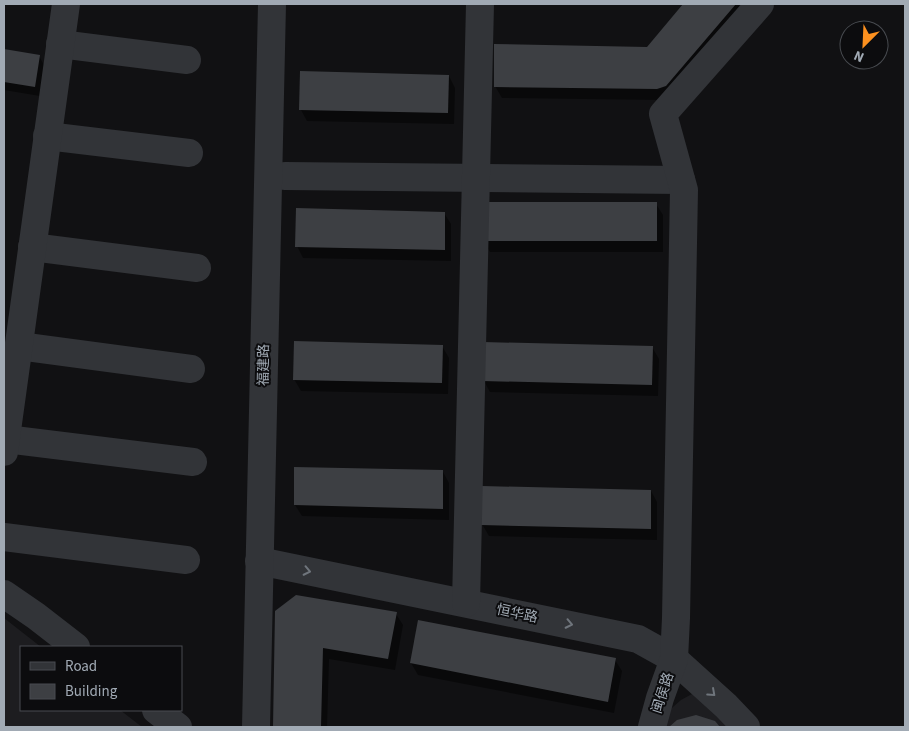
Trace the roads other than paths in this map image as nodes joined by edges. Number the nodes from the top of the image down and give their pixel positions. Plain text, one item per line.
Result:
1 (66, 4) edge
2 (272, 4) edge
3 (480, 4) edge
4 (760, 4) edge
5 (60, 44) junction
6 (188, 60) dead end
7 (48, 136) junction
8 (188, 153) dead end
9 (285, 176) dead end
10 (475, 178) junction
11 (682, 180) junction
12 (32, 246) junction
13 (197, 268) dead end
14 (18, 346) junction
15 (191, 369) dead end
16 (5, 446) edge
17 (193, 462) dead end
18 (4, 538) edge
19 (186, 560) dead end
20 (259, 561) junction
21 (4, 594) edge
22 (466, 603) junction
23 (75, 646) edge
24 (674, 659) junction
25 (157, 711) edge
26 (178, 727) edge
27 (256, 727) edge
28 (652, 727) edge
29 (746, 727) edge

1 - 5 street
2 - 20 street, 福建路
3 - 10 street
4 - 11 street, 闽侯路
5 - 6 street
5 - 7 street
7 - 8 street
7 - 12 street
9 - 10 street
10 - 11 street
10 - 22 street
11 - 24 street, 闽侯路
12 - 13 street
12 - 14 street
14 - 15 street
14 - 16 street
16 - 17 street
18 - 19 street
20 -> 22 street, 恒华路
20 - 27 street, 福建路
21 - 23 street
22 -> 24 street, 恒华路
24 - 28 street, 闽侯路
24 -> 29 street, 恒华路
25 - 26 street

